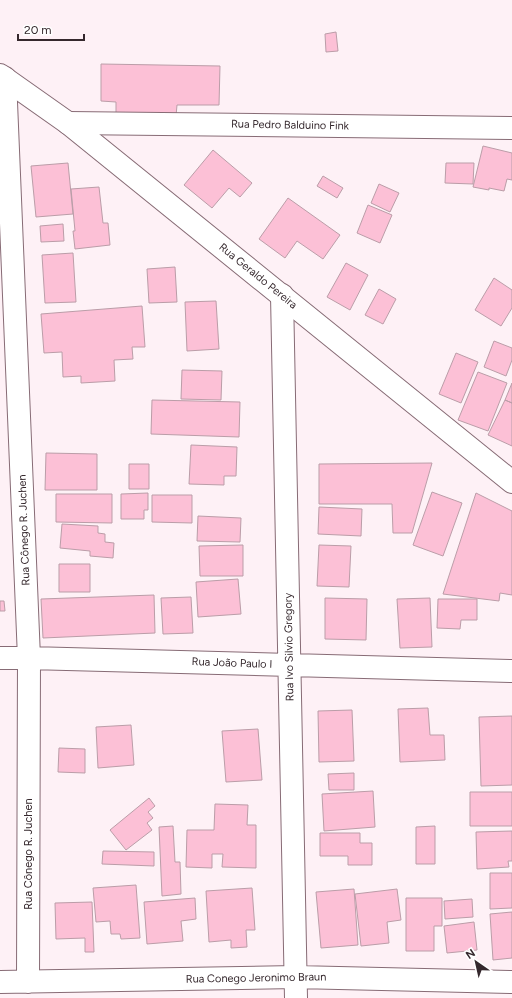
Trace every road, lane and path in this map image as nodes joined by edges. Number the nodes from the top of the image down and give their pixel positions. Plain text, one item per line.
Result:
1 (2, 76) edge
2 (68, 123) junction
3 (512, 128) edge
4 (282, 295) junction
5 (512, 482) edge
6 (0, 658) edge
7 (29, 658) junction
8 (290, 665) junction
9 (512, 671) edge
10 (0, 982) edge
11 (28, 982) junction
12 (512, 982) edge
13 (296, 987) edge

1 - 2 street, Rua Geraldo Pereira
1 - 7 street, Rua Cônego R. Juchen
2 - 3 street, Rua Pedro Balduino Fink
2 - 4 street, Rua Geraldo Pereira
4 - 5 street, Rua Geraldo Pereira
4 - 8 street, Rua Ivo Silvio Gregory
6 - 7 street, Rua João Paulo I
7 - 8 street, Rua João Paulo I
7 - 11 street, Rua Cônego R. Juchen
8 - 9 street, Rua João Paulo I
8 - 13 street, Rua Ivo Silvio Gregory
10 - 11 street, Rua Conego Jeronimo Braun
11 - 13 street, Rua Conego Jeronimo Braun
12 - 13 street, Rua Conego Jeronimo Braun

